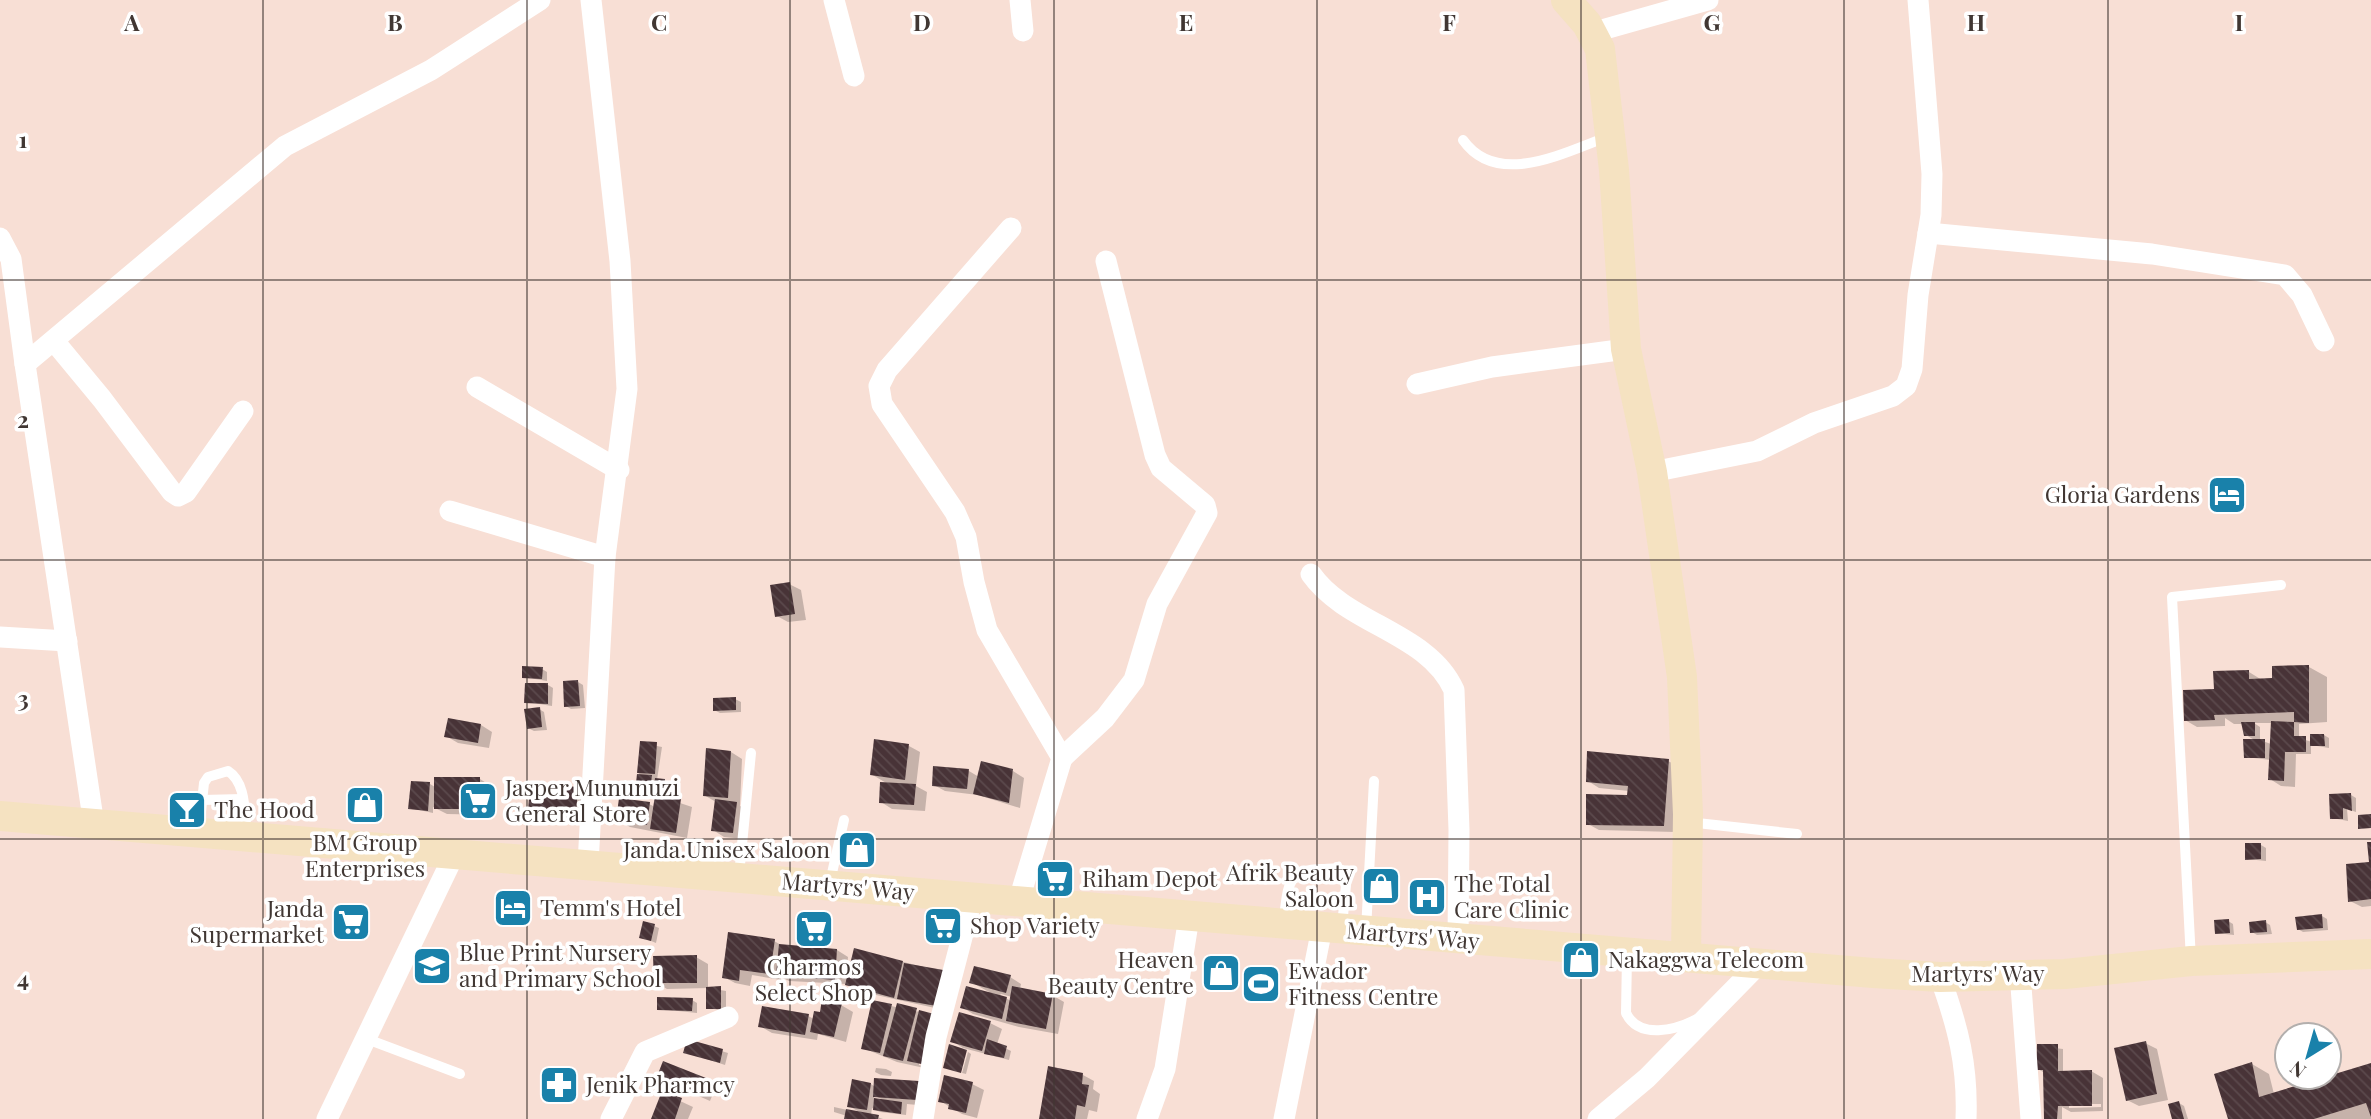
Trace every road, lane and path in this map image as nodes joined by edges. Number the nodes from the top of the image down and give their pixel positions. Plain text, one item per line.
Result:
1 (540, 0) edge
2 (591, 0) edge
3 (834, 0) edge
4 (1020, 0) edge
5 (1566, 0) edge
6 (1708, 0) edge
7 (1918, 0) edge
8 (1023, 31) dead end
9 (1591, 33) junction
10 (854, 76) dead end
11 (1610, 136) junction
12 (1463, 140) dead end
13 (1011, 228) dead end
14 (1928, 233) junction
15 (0, 238) edge
16 (1106, 261) dead end
17 (54, 341) junction
18 (2324, 341) dead end
19 (1626, 349) junction
20 (25, 363) junction
21 (1417, 384) dead end
22 (477, 387) dead end
23 (243, 411) dead end
24 (619, 470) junction
25 (1652, 472) junction
26 (450, 511) dead end
27 (604, 557) junction
28 (1311, 574) dead end
29 (2281, 584) dead end
30 (0, 638) edge
31 (66, 641) junction
32 (751, 753) dead end
33 (1062, 758) junction
34 (1374, 781) dead end
35 (243, 799) junction
36 (202, 800) junction
37 (0, 816) edge
38 (844, 820) dead end
39 (1688, 822) junction
40 (94, 825) junction
41 (199, 833) junction
42 (1797, 834) dead end
43 (247, 837) junction
44 (455, 852) junction
45 (587, 864) junction
46 (739, 877) junction
47 (829, 886) junction
48 (972, 899) junction
49 (1018, 903) junction
50 (1189, 917) junction
51 (1283, 925) junction
52 (1343, 930) junction
53 (1458, 940) junction
54 (1627, 953) junction
55 (2371, 954) edge
56 (1686, 957) junction
57 (2191, 961) junction
58 (1758, 965) junction
59 (2020, 973) junction
60 (1940, 977) junction
61 (1709, 1012) junction
62 (728, 1017) dead end
63 (367, 1039) junction
64 (460, 1074) dead end
65 (327, 1119) edge
66 (611, 1119) edge
67 (923, 1119) edge
68 (1147, 1119) edge
69 (1284, 1119) edge
70 (1598, 1119) edge
71 (1966, 1119) edge
72 (2031, 1119) edge

1 - 17 street
2 - 24 street
3 - 10 street
4 - 8 street
5 - 9 main road
6 - 9 street
7 - 14 street
9 - 11 main road
11 - 12 lane
11 - 19 main road
13 - 33 street
14 - 18 street
14 - 25 street
15 - 20 street
16 - 33 street
17 - 20 street
17 - 23 street
19 - 21 street
19 - 25 main road
20 - 31 street
22 - 24 street
24 - 27 street
25 - 39 main road
26 - 27 street
27 - 45 street
28 - 53 street
29 - 57 lane
30 - 31 street
31 - 40 street
32 - 46 lane
33 - 49 street
34 - 52 lane
35 - 36 lane
35 - 36 lane
35 - 43 lane
36 - 41 lane
37 - 40 main road, Martyrs' Way
38 - 47 lane
39 - 42 lane
39 - 56 main road
40 - 41 main road, Martyrs' Way
41 - 43 main road, Martyrs' Way
43 - 44 main road, Martyrs' Way
44 - 45 main road, Martyrs' Way
44 - 63 street
45 - 46 main road, Martyrs' Way
46 - 47 main road, Martyrs' Way
47 - 48 main road, Martyrs' Way
48 - 49 main road, Martyrs' Way
48 - 67 street
49 - 50 main road, Martyrs' Way
50 - 51 main road, Martyrs' Way
50 - 68 street
51 - 52 main road, Martyrs' Way
51 - 52 lane
52 - 53 main road, Martyrs' Way
52 - 69 street
53 - 54 main road, Martyrs' Way
54 - 56 main road, Martyrs' Way
54 - 61 lane
55 - 57 main road, Martyrs' Way
56 - 58 main road, Martyrs' Way
57 - 59 main road, Martyrs' Way
58 - 60 main road, Martyrs' Way
58 - 61 street
59 - 60 main road, Martyrs' Way
59 - 72 street
60 - 71 street
61 - 70 street
62 - 66 street
63 - 64 lane
63 - 65 street

